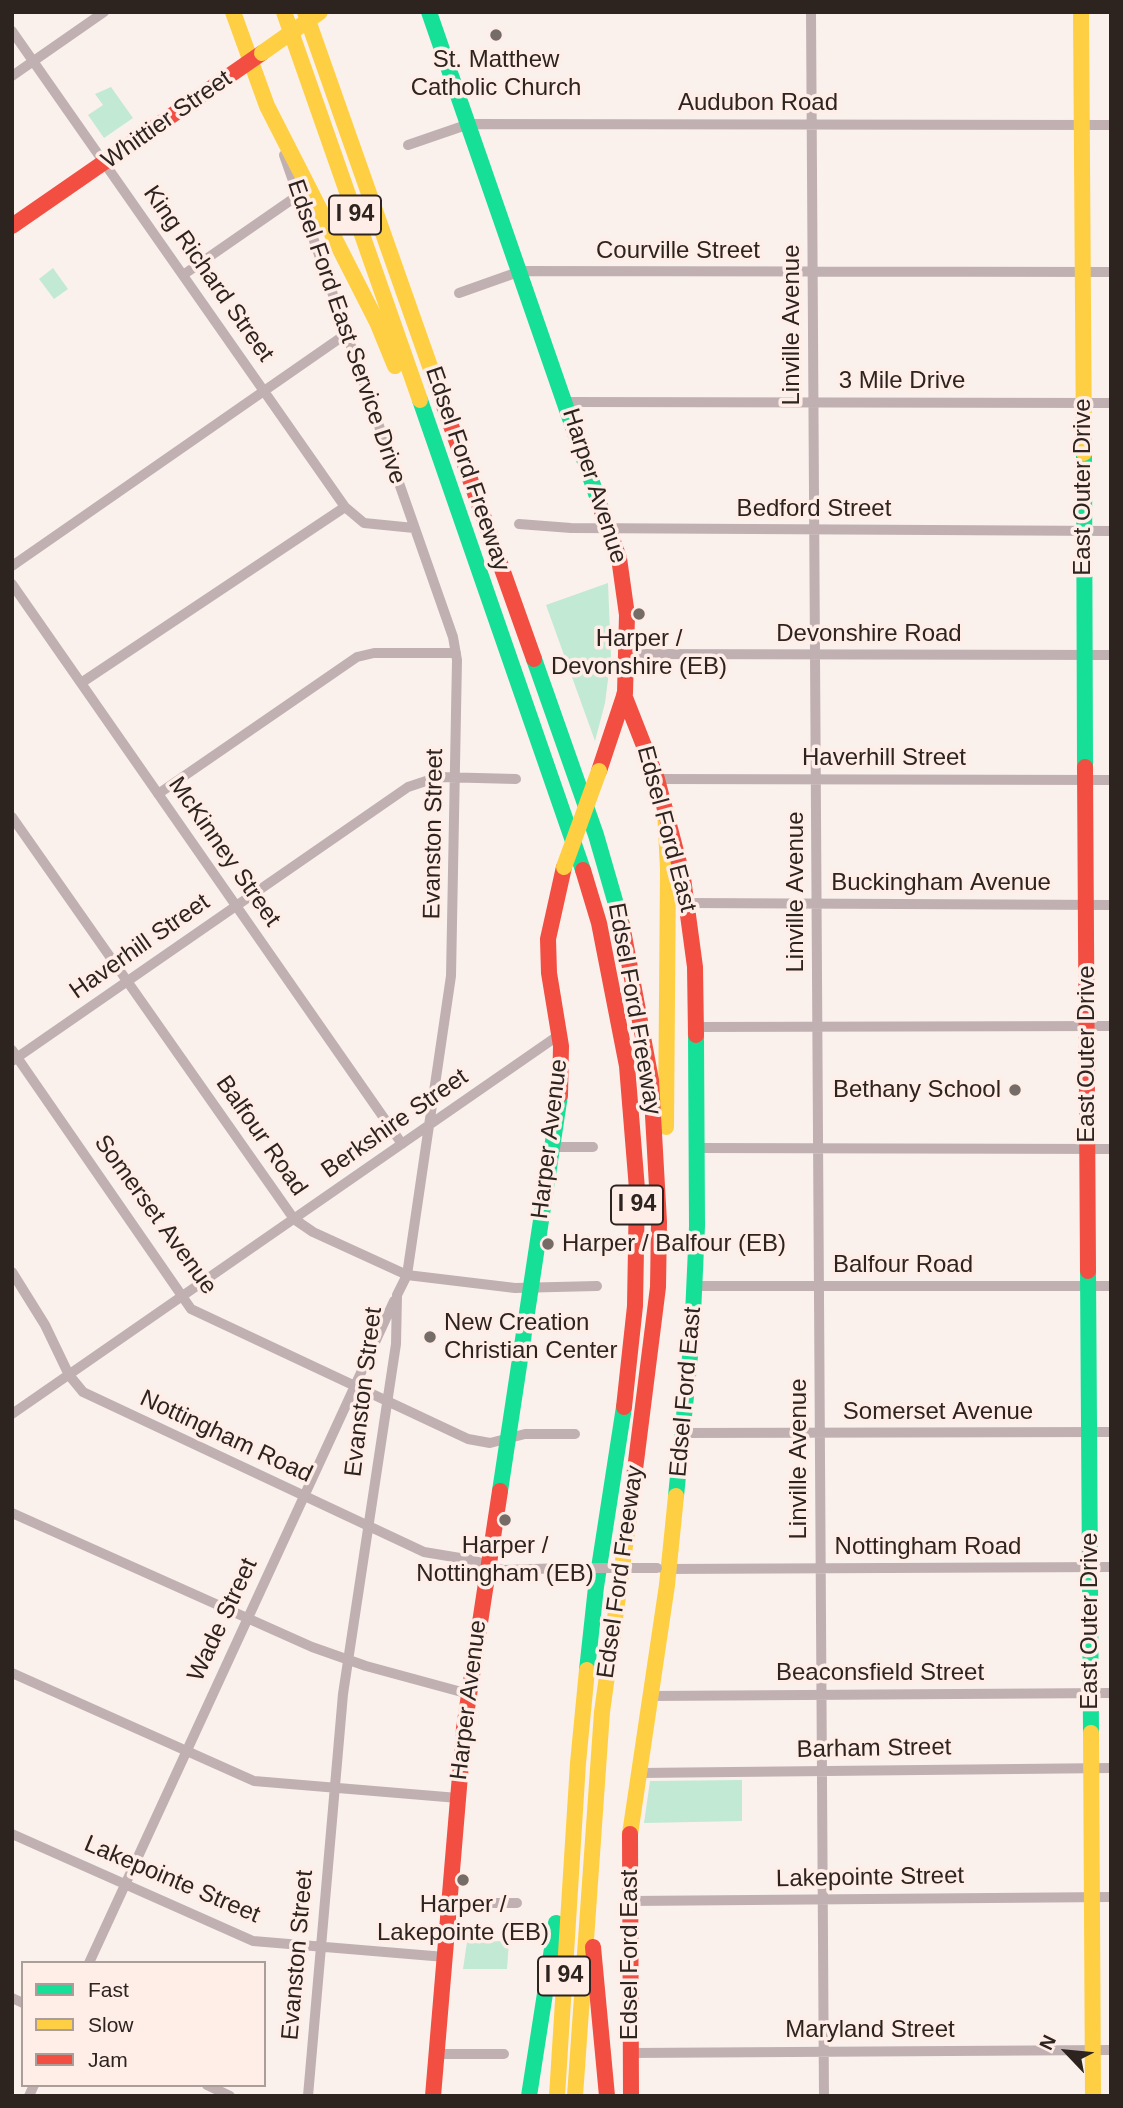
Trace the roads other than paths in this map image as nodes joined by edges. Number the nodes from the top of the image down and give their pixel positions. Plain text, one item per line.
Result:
1 (104, 12) edge
2 (233, 12) edge
3 (284, 12) edge
4 (305, 12) edge
5 (320, 12) edge
6 (429, 12) edge
7 (811, 12) edge
8 (1080, 12) edge
9 (12, 31) edge
10 (257, 57) junction
11 (34, 61) junction
12 (12, 76) edge
13 (267, 106) junction
14 (469, 124) junction
15 (812, 124) junction
16 (1081, 125) junction
17 (1111, 125) edge
18 (408, 145) dead end
19 (105, 163) junction
20 (297, 196) junction
21 (12, 226) edge
22 (521, 271) junction
23 (812, 272) junction
24 (1082, 272) junction
25 (1111, 272) edge
26 (184, 275) junction
27 (459, 293) dead end
28 (346, 334) junction
29 (264, 391) junction
30 (566, 401) junction
31 (813, 402) junction
32 (1083, 402) junction
33 (1111, 403) edge
34 (426, 418) junction
35 (345, 507) junction
36 (519, 524) dead end
37 (415, 528) junction
38 (611, 528) junction
39 (814, 530) junction
40 (1084, 531) junction
41 (1111, 531) edge
42 (12, 566) edge
43 (12, 584) edge
44 (456, 653) junction
45 (627, 654) junction
46 (815, 654) junction
47 (1084, 655) junction
48 (1111, 655) edge
49 (81, 683) junction
50 (624, 695) junction
51 (455, 777) junction
52 (516, 779) dead end
53 (657, 779) junction
54 (816, 779) junction
55 (1085, 780) junction
56 (1111, 780) edge
57 (158, 794) junction
58 (665, 809) junction
59 (12, 817) edge
60 (687, 903) junction
61 (817, 904) junction
62 (1086, 904) junction
63 (236, 905) junction
64 (1111, 905) edge
65 (127, 981) junction
66 (818, 1025) junction
67 (1086, 1025) junction
68 (1111, 1026) edge
69 (696, 1027) junction
70 (559, 1035) junction
71 (14, 1056) edge
72 (429, 1126) junction
73 (402, 1144) junction
74 (551, 1147) junction
75 (593, 1147) dead end
76 (697, 1148) junction
77 (818, 1148) junction
78 (1087, 1149) junction
79 (1111, 1149) edge
80 (295, 1219) junction
81 (659, 1222) junction
82 (12, 1272) edge
83 (407, 1275) junction
84 (597, 1286) dead end
85 (695, 1286) junction
86 (819, 1286) junction
87 (1088, 1286) junction
88 (1111, 1286) edge
89 (531, 1287) junction
90 (397, 1295) junction
91 (183, 1296) junction
92 (69, 1374) junction
93 (355, 1385) junction
94 (387, 1401) junction
95 (12, 1414) edge
96 (1089, 1432) junction
97 (1111, 1432) edge
98 (682, 1433) junction
99 (819, 1433) junction
100 (575, 1434) dead end
101 (507, 1439) junction
102 (303, 1496) junction
103 (12, 1513) edge
104 (368, 1526) junction
105 (487, 1566) junction
106 (1090, 1567) junction
107 (1111, 1567) edge
108 (820, 1568) junction
109 (662, 1569) junction
110 (247, 1618) junction
111 (348, 1660) junction
112 (12, 1673) edge
113 (1090, 1693) junction
114 (1111, 1693) edge
115 (469, 1694) junction
116 (821, 1695) junction
117 (650, 1696) junction
118 (186, 1751) junction
119 (1090, 1768) junction
120 (1111, 1768) edge
121 (821, 1771) junction
122 (638, 1773) junction
123 (334, 1788) junction
124 (458, 1798) junction
125 (12, 1834) edge
126 (571, 1857) junction
127 (125, 1884) junction
128 (1111, 1896) edge
129 (1091, 1897) junction
130 (822, 1899) junction
131 (630, 1901) junction
132 (449, 1903) junction
133 (517, 1903) dead end
134 (587, 1919) junction
135 (320, 1947) junction
136 (444, 1957) junction
137 (90, 1961) edge
138 (1093, 2050) junction
139 (1111, 2050) edge
140 (824, 2052) junction
141 (630, 2053) junction
142 (436, 2054) junction
143 (504, 2054) dead end
144 (211, 2087) edge
145 (230, 2096) edge
146 (308, 2096) edge
147 (433, 2096) edge
148 (529, 2096) edge
149 (558, 2096) edge
150 (575, 2096) edge
151 (607, 2096) edge
152 (631, 2096) edge
153 (824, 2096) edge
154 (1093, 2096) edge

1 - 11 street
2 - 10 main road, Edsel Ford East Service Drive
3 - 34 main road, Edsel Ford Freeway / I 94
4 - 81 main road, Edsel Ford Freeway / I 94
5 - 10 main road, Whittier Street, bridge
6 - 14 main road, Harper Avenue
7 - 15 street, Linville Avenue
8 - 16 main road, East Outer Drive
9 - 11 street, King Richard Street
10 - 13 main road, Edsel Ford East Service Drive
10 - 19 main road, Whittier Street
11 - 12 street
11 - 19 street, King Richard Street
13 - 20 street, Edsel Ford East Service Drive
13 - 34 main road
14 - 15 street, Audubon Road
14 - 18 street, Audubon Road
14 - 22 main road, Harper Avenue
15 - 16 street, Audubon Road
15 - 23 street, Linville Avenue
16 - 17 street, Audubon Road
16 - 24 main road, East Outer Drive
19 - 21 main road, Whittier Street
19 - 26 street, King Richard Street
20 - 26 street
20 - 28 street, Edsel Ford East Service Drive
22 - 23 street, Courville Street
22 - 27 street, Courville Street
22 - 30 main road, Harper Avenue
23 - 24 street, Courville Street
23 - 31 street, Linville Avenue
24 - 25 street, Courville Street
24 - 32 main road, East Outer Drive
26 - 29 street, King Richard Street
28 - 29 street
28 - 37 street, Edsel Ford East Service Drive
29 - 35 street, King Richard Street
29 - 42 street
30 - 31 street, 3 Mile Drive
30 - 38 main road, Harper Avenue
31 - 32 street, 3 Mile Drive
31 - 39 street, Linville Avenue
32 - 33 street, 3 Mile Drive
32 - 40 main road, East Outer Drive
34 - 126 main road, Edsel Ford Freeway / I 94
35 - 37 street
35 - 49 street
36 - 38 street, Bedford Street
37 - 44 street, Edsel Ford East Service Drive
38 - 39 street, Bedford Street
38 - 45 main road, Harper Avenue
39 - 40 street, Bedford Street
39 - 46 street, Linville Avenue
40 - 41 street, Bedford Street
40 - 47 main road, East Outer Drive
43 - 49 street, McKinney Street
44 - 51 street, Evanston Street
44 - 57 street
45 - 46 street, Devonshire Road
45 - 50 main road, Harper Avenue
46 - 47 street, Devonshire Road
46 - 54 street, Linville Avenue
47 - 48 street, Devonshire Road
47 - 55 main road, East Outer Drive
49 - 57 street, McKinney Street
50 - 53 main road, Edsel Ford East
50 - 70 main road, Harper Avenue, bridge
51 - 52 street, Haverhill Street
51 - 63 street, Haverhill Street
51 - 72 street, Evanston Street
53 - 54 street, Haverhill Street
53 - 58 main road, Edsel Ford East
54 - 55 street, Haverhill Street
54 - 61 street, Linville Avenue
55 - 56 street, Haverhill Street
55 - 62 main road, East Outer Drive
57 - 63 street, McKinney Street
58 - 60 main road, Edsel Ford East
58 - 81 main road
59 - 65 street, Balfour Road
60 - 61 street, Buckingham Avenue
60 - 69 main road, Edsel Ford East
61 - 62 street, Buckingham Avenue
61 - 66 street, Linville Avenue
62 - 64 street, Buckingham Avenue
62 - 67 main road, East Outer Drive
63 - 65 street, Haverhill Street
63 - 73 street, McKinney Street
65 - 71 street, Haverhill Street
65 - 80 street, Balfour Road
66 - 67 street
66 - 69 street
66 - 77 street, Linville Avenue
67 - 68 street
67 - 78 main road, East Outer Drive
69 - 76 main road, Edsel Ford East
70 - 72 street, Berkshire Street
70 - 74 main road, Harper Avenue
71 - 91 street, Somerset Avenue
72 - 73 street, Berkshire Street
72 - 83 street, Evanston Street
73 - 80 street, Berkshire Street
74 - 75 street
74 - 89 main road, Harper Avenue
76 - 77 street
76 - 85 main road, Edsel Ford East
77 - 78 street
77 - 86 street, Linville Avenue
78 - 79 street
78 - 87 main road, East Outer Drive
80 - 83 street, Balfour Road
80 - 91 street, Berkshire Street
81 - 134 main road, Edsel Ford Freeway / I 94
82 - 92 street, Nottingham Road
83 - 89 street, Balfour Road
83 - 90 street, Evanston Street
84 - 89 street, Balfour Road
85 - 86 street, Balfour Road
85 - 98 main road, Edsel Ford East
86 - 87 street, Balfour Road
86 - 99 street, Linville Avenue
87 - 88 street, Balfour Road
87 - 96 main road, East Outer Drive
89 - 101 main road, Harper Avenue
90 - 93 street, Wade Street
90 - 94 street, Evanston Street
91 - 92 street, Berkshire Street
91 - 93 street, Somerset Avenue
92 - 95 street, Berkshire Street
92 - 102 street, Nottingham Road
93 - 94 street, Somerset Avenue
93 - 102 street, Wade Street
94 - 101 street, Somerset Avenue
94 - 104 street, Evanston Street
96 - 97 street, Somerset Avenue
96 - 99 street, Somerset Avenue
96 - 106 main road, East Outer Drive
98 - 99 street, Somerset Avenue
98 - 109 main road, Edsel Ford East
99 - 108 street, Linville Avenue
100 - 101 street, Somerset Avenue
101 - 105 main road, Harper Avenue
102 - 104 street, Nottingham Road
102 - 110 street, Wade Street
103 - 110 street
104 - 105 street, Nottingham Road
104 - 111 street, Evanston Street
105 - 109 street, Nottingham Road, bridge
105 - 115 main road, Harper Avenue
106 - 107 street, Nottingham Road
106 - 108 street, Nottingham Road
106 - 113 main road, East Outer Drive
108 - 109 street, Nottingham Road
108 - 116 street, Linville Avenue
109 - 117 main road, Edsel Ford East
110 - 111 street
110 - 118 street, Wade Street
111 - 115 street
111 - 123 street, Evanston Street
112 - 118 street
113 - 114 street, Beaconsfield Street
113 - 116 street, Beaconsfield Street
113 - 119 main road, East Outer Drive
115 - 124 main road, Harper Avenue
116 - 117 street, Beaconsfield Street
116 - 121 street, Linville Avenue
117 - 122 main road, Edsel Ford East
118 - 123 street
118 - 127 street, Wade Street
119 - 120 street, Barham Street
119 - 121 street, Barham Street
119 - 129 main road, East Outer Drive
121 - 122 street, Barham Street
121 - 130 street, Linville Avenue
122 - 131 main road, Edsel Ford East
123 - 124 street
123 - 135 street, Evanston Street
124 - 132 main road, Harper Avenue
125 - 127 street, Lakepointe Street
126 - 148 main road
126 - 149 main road, Edsel Ford Freeway / I 94
127 - 135 street, Lakepointe Street
127 - 137 street, Wade Street
128 - 129 street, Lakepointe Street
129 - 130 street, Lakepointe Street
129 - 138 main road, East Outer Drive
130 - 131 street, Lakepointe Street
130 - 140 street, Linville Avenue
131 - 141 main road, Edsel Ford East
132 - 133 street
132 - 136 main road, Harper Avenue
134 - 150 main road, Edsel Ford Freeway / I 94
134 - 151 main road
135 - 136 street, Lakepointe Street
135 - 146 street, Evanston Street
136 - 142 main road, Harper Avenue
138 - 139 street, Maryland Street
138 - 140 street, Maryland Street
138 - 154 main road, East Outer Drive
140 - 141 street, Maryland Street
140 - 153 street, Linville Avenue
141 - 152 main road, Edsel Ford East
142 - 143 street
142 - 147 main road, Harper Avenue
144 - 145 street

